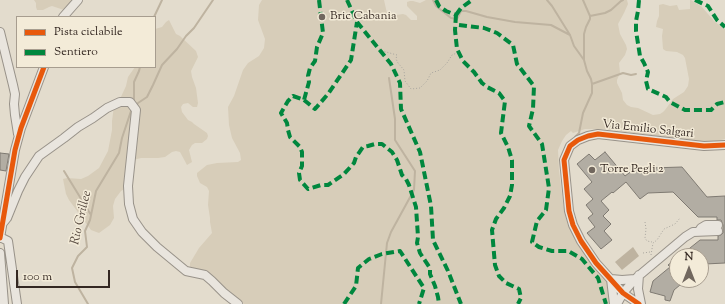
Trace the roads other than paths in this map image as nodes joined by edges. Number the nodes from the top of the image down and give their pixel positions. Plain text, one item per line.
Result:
1 (78, 0) edge
2 (64, 16) edge
3 (0, 32) edge
4 (44, 68) edge
5 (19, 137) junction
6 (725, 145) edge
7 (2, 222) junction
8 (718, 228) dead end
9 (0, 237) edge
10 (0, 253) edge
11 (637, 277) junction
12 (611, 279) junction
13 (624, 293) junction
14 (4, 304) edge
15 (17, 304) edge
16 (238, 304) edge
17 (614, 304) edge
18 (617, 304) edge
19 (640, 304) edge

1 - 2 street
3 - 5 street
4 - 5 street
5 - 7 street
6 - 12 street, Via Emilio Salgari
7 - 9 street
7 - 16 street
8 - 11 street
9 - 15 street
10 - 14 street
11 - 12 street
11 - 13 street
11 - 19 street
12 - 13 street, Via Emilio Salgari
12 - 17 street
13 - 18 street
13 - 19 street, Via Emilio Salgari

